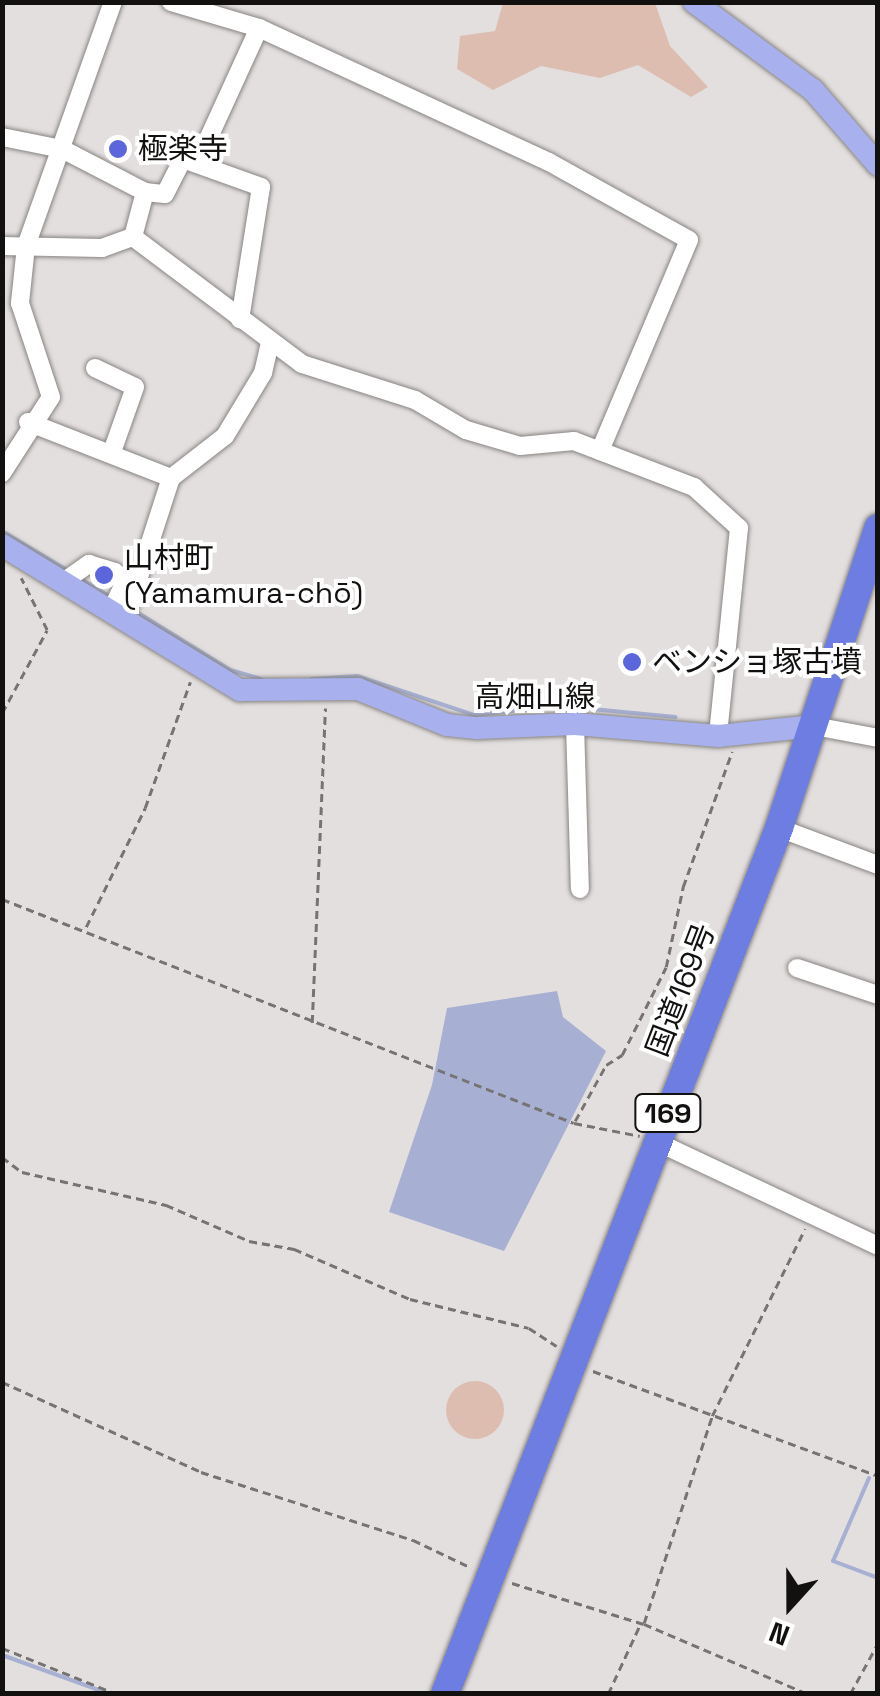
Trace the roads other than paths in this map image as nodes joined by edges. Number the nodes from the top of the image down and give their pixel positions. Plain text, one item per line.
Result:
1 (114, 2) edge
2 (171, 2) edge
3 (694, 2) edge
4 (259, 28) junction
5 (2, 137) edge
6 (62, 149) junction
7 (199, 159) junction
8 (878, 166) edge
9 (145, 192) junction
10 (133, 237) junction
11 (2, 246) edge
12 (26, 246) junction
13 (240, 319) junction
14 (270, 342) junction
15 (95, 368) dead end
16 (28, 422) junction
17 (600, 451) junction
18 (112, 452) junction
19 (2, 473) edge
20 (170, 478) junction
21 (878, 528) edge
22 (12, 550) edge
23 (63, 582) junction
24 (118, 616) junction
25 (576, 724) junction
26 (814, 726) junction
27 (728, 735) junction
28 (878, 738) edge
29 (778, 828) junction
30 (878, 865) edge
31 (580, 889) dead end
32 (798, 968) dead end
33 (878, 995) edge
34 (656, 1142) junction
35 (878, 1246) edge
36 (445, 1694) edge

1 - 6 street
2 - 4 street
3 - 8 main road
4 - 7 street
4 - 17 street
5 - 6 street
6 - 9 street
6 - 12 street
7 - 9 street
7 - 13 street
9 - 10 street
10 - 12 street
10 - 13 street
11 - 12 street
12 - 16 street
13 - 14 street
14 - 17 street
14 - 20 street
15 - 18 street
16 - 18 street
16 - 19 street
17 - 27 street
18 - 20 street
20 - 24 street
21 - 26 highway, 国道169号 / 169
22 - 23 main road, 高畑山線
23 - 24 main road, 高畑山線
23 - 24 street
24 - 25 main road, 高畑山線
25 - 27 main road, 高畑山線
25 - 31 street
26 - 27 main road, 高畑山線
26 - 28 street
26 - 29 highway, 国道169号 / 169
29 - 30 street
29 - 34 highway, 国道169号 / 169
32 - 33 street
34 - 35 street
34 - 36 highway, 国道169号 / 169

